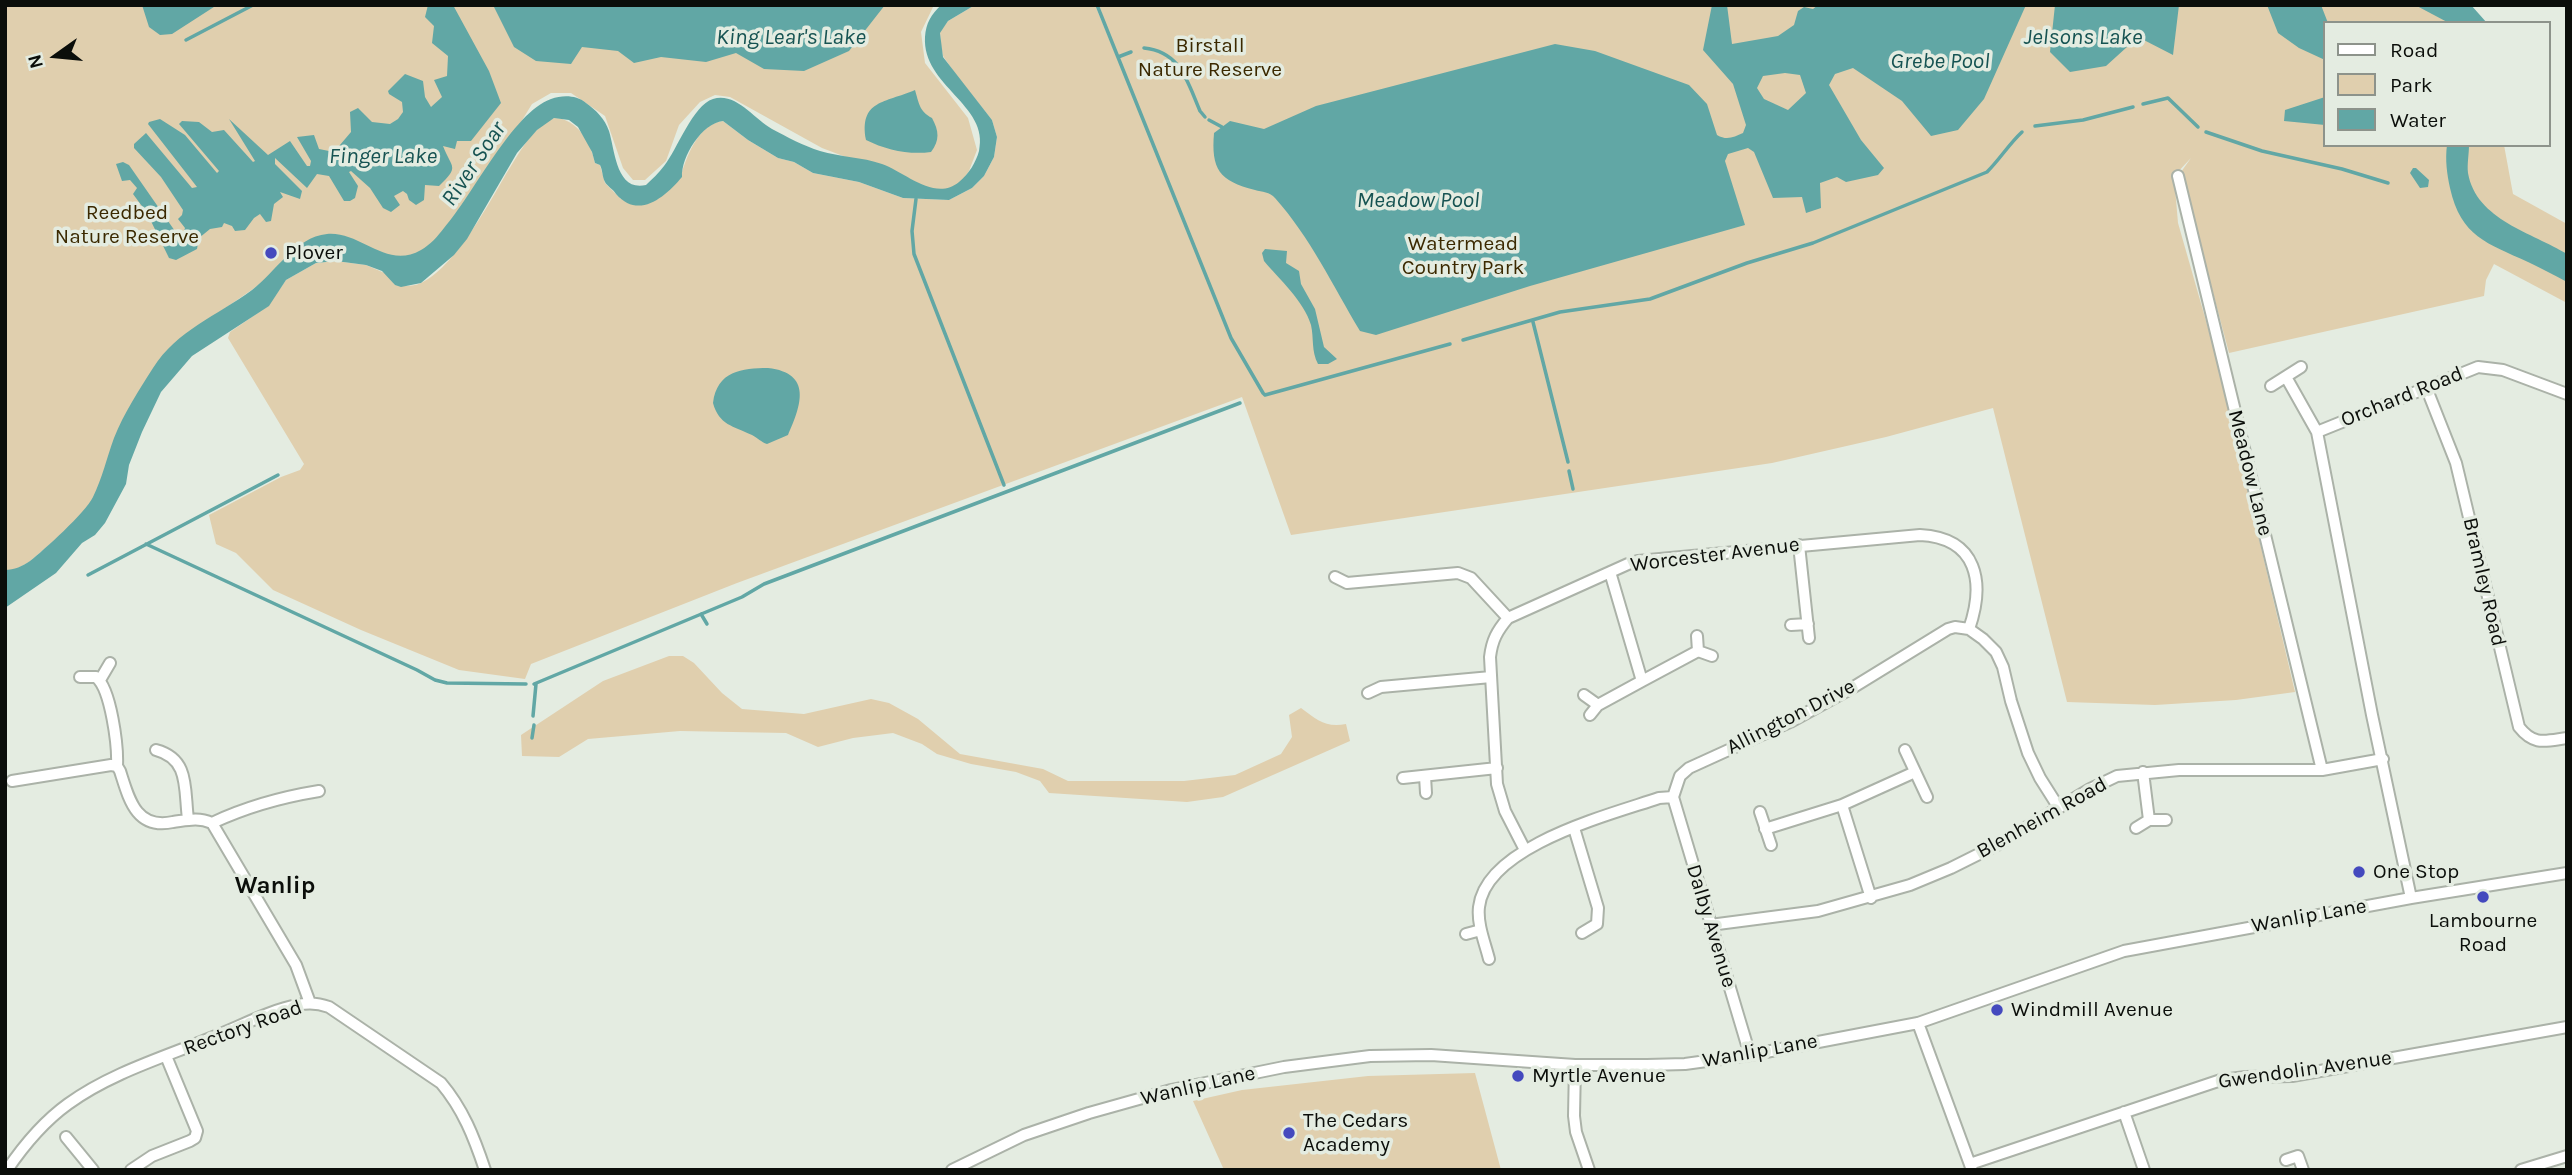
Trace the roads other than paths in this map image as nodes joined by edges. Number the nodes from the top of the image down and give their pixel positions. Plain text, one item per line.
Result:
1 (2178, 176) dead end
2 (2301, 367) dead end
3 (2286, 377) junction
4 (2271, 386) dead end
5 (2426, 387) junction
6 (2567, 394) edge
7 (2317, 432) junction
8 (1799, 545) junction
9 (1610, 572) junction
10 (1335, 578) dead end
11 (1347, 583) junction
12 (1346, 596) dead end
13 (1508, 618) junction
14 (1808, 624) junction
15 (1791, 625) dead end
16 (1969, 629) junction
17 (1697, 636) dead end
18 (1809, 638) dead end
19 (1698, 651) junction
20 (1712, 656) dead end
21 (110, 663) dead end
22 (1379, 675) dead end
23 (80, 677) dead end
24 (1490, 677) junction
25 (100, 680) junction
26 (1642, 681) junction
27 (1381, 687) junction
28 (1368, 693) dead end
29 (1584, 695) dead end
30 (1598, 705) junction
31 (1590, 715) dead end
32 (2567, 738) edge
33 (156, 750) dead end
34 (1905, 750) dead end
35 (192, 759) dead end
36 (2383, 759) junction
37 (180, 765) junction
38 (117, 766) junction
39 (1497, 768) junction
40 (2322, 770) junction
41 (1915, 772) junction
42 (2143, 772) junction
43 (1424, 776) junction
44 (1403, 778) dead end
45 (12, 780) dead end
46 (319, 791) dead end
47 (1426, 793) dead end
48 (1673, 797) junction
49 (1927, 797) dead end
50 (1842, 804) junction
51 (2059, 808) junction
52 (1760, 812) dead end
53 (188, 819) junction
54 (2149, 820) junction
55 (2166, 820) dead end
56 (212, 823) junction
57 (1574, 828) junction
58 (2136, 828) dead end
59 (1765, 829) junction
60 (1771, 845) dead end
61 (1525, 850) junction
62 (2567, 873) edge
63 (1871, 898) junction
64 (2411, 898) junction
65 (1597, 924) junction
66 (1710, 925) junction
67 (1611, 929) dead end
68 (1481, 930) junction
69 (1582, 933) dead end
70 (1466, 934) dead end
71 (1489, 959) dead end
72 (310, 1003) junction
73 (1918, 1023) junction
74 (2567, 1027) edge
75 (1750, 1055) junction
76 (166, 1056) junction
77 (1575, 1065) junction
78 (2124, 1112) junction
79 (66, 1137) dead end
80 (2567, 1156) edge
81 (2286, 1160) dead end
82 (1971, 1167) edge
83 (6, 1170) edge
84 (93, 1170) edge
85 (131, 1170) edge
86 (485, 1170) edge
87 (952, 1170) edge
88 (1588, 1170) edge
89 (2144, 1170) edge
90 (2303, 1170) edge
91 (2521, 1170) edge

1 - 40 street, Meadow Lane
2 - 3 street
3 - 4 street
3 - 7 street
5 - 6 street, Orchard Road
5 - 7 street, Orchard Road
5 - 32 street, Bramley Road
7 - 36 street
8 - 9 street, Worcester Avenue
8 - 14 street
8 - 16 street, Worcester Avenue
9 - 13 street, Worcester Avenue
9 - 26 street
10 - 11 street
11 - 12 street
11 - 13 street
13 - 24 street
14 - 15 street
14 - 18 street
16 - 48 street, Allington Drive
16 - 51 street
17 - 19 street
19 - 20 street
19 - 26 street
21 - 25 street
22 - 27 street
23 - 25 street
24 - 27 street
24 - 39 street
25 - 38 street
26 - 30 street
27 - 28 street
29 - 30 street
30 - 31 street
33 - 37 street
34 - 41 street
35 - 37 street
36 - 40 street, Blenheim Road
36 - 64 street
37 - 53 street
38 - 45 street
38 - 53 street
39 - 43 street
39 - 61 street
40 - 42 street, Blenheim Road
41 - 49 street
41 - 50 street
42 - 51 street, Blenheim Road
42 - 54 street
43 - 44 street
43 - 47 street
46 - 56 street
48 - 57 street
48 - 66 street, Dalby Avenue
50 - 59 street
50 - 63 street
51 - 63 street, Blenheim Road
52 - 59 street
53 - 56 street
54 - 55 street
54 - 58 street
56 - 72 street
57 - 61 street
57 - 65 street
59 - 60 street
61 - 68 street
62 - 64 street, Wanlip Lane
63 - 66 street, Blenheim Road
64 - 73 street, Wanlip Lane
65 - 67 street
65 - 69 street
66 - 75 street, Dalby Avenue
68 - 70 street
68 - 71 street
72 - 76 street, Rectory Road
72 - 86 street, Rectory Road
73 - 75 street, Wanlip Lane
73 - 82 street
74 - 78 street, Gwendolin Avenue
75 - 77 street, Wanlip Lane
76 - 83 street, Rectory Road
76 - 85 street
77 - 87 street, Wanlip Lane
77 - 88 street
78 - 82 street, Gwendolin Avenue
78 - 89 street
79 - 84 street
80 - 91 street
81 - 90 street

